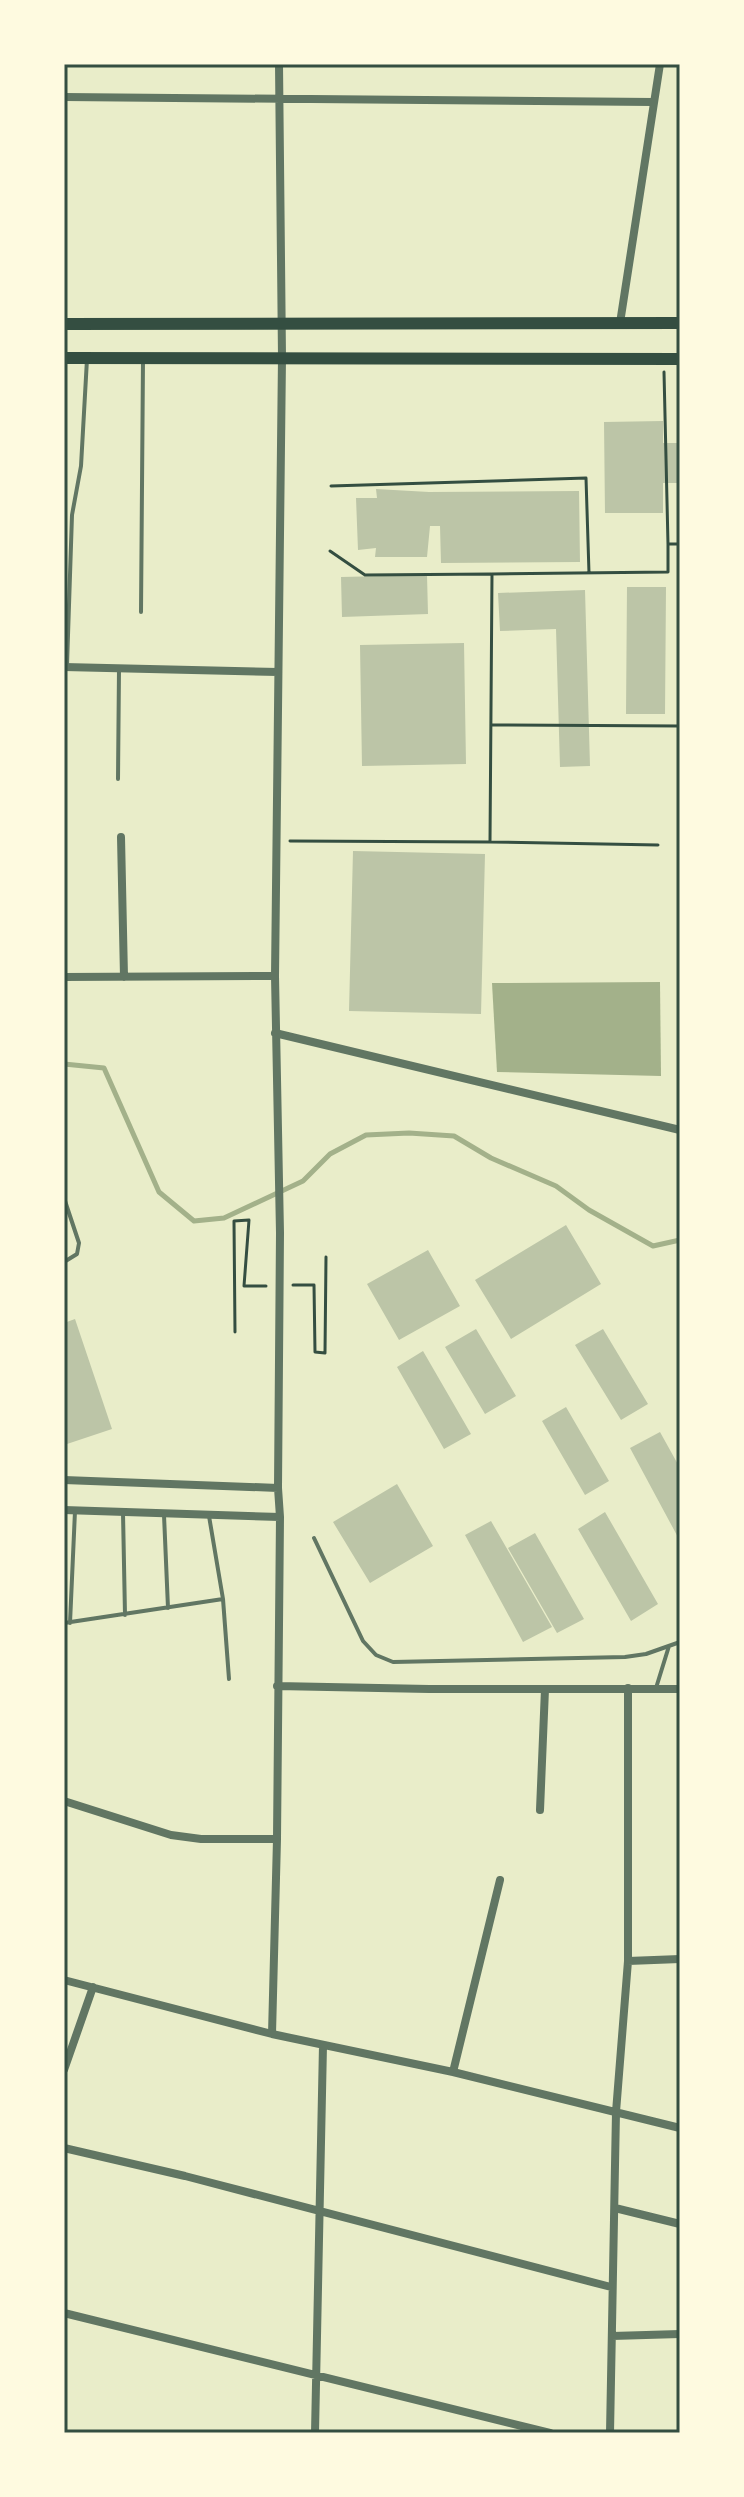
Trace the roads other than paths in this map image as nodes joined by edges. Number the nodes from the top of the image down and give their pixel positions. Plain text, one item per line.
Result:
1 (279, 64) edge
2 (660, 64) edge
3 (64, 97) edge
4 (280, 100) junction
5 (653, 102) junction
6 (281, 323) junction
7 (620, 323) junction
8 (680, 323) edge
9 (64, 324) edge
10 (282, 357) junction
11 (64, 358) edge
12 (87, 358) junction
13 (143, 358) junction
14 (680, 359) edge
15 (141, 612) dead end
16 (66, 667) edge
17 (119, 667) junction
18 (278, 672) junction
19 (118, 779) dead end
20 (121, 837) dead end
21 (275, 976) junction
22 (64, 977) edge
23 (124, 977) junction
24 (275, 1033) junction
25 (680, 1130) edge
26 (64, 1198) edge
27 (64, 1262) edge
28 (64, 1480) edge
29 (278, 1488) junction
30 (64, 1510) edge
31 (75, 1511) junction
32 (123, 1512) junction
33 (164, 1513) junction
34 (209, 1514) junction
35 (280, 1517) junction
36 (314, 1538) dead end
37 (223, 1599) junction
38 (168, 1608) junction
39 (125, 1615) junction
40 (67, 1623) edge
41 (680, 1642) edge
42 (669, 1646) junction
43 (229, 1679) dead end
44 (277, 1686) junction
45 (628, 1688) junction
46 (656, 1688) junction
47 (545, 1689) junction
48 (680, 1689) edge
49 (64, 1801) edge
50 (540, 1810) dead end
51 (277, 1839) junction
52 (500, 1880) dead end
53 (680, 1959) edge
54 (628, 1961) junction
55 (64, 1980) edge
56 (93, 1987) junction
57 (272, 2034) junction
58 (323, 2045) junction
59 (64, 2070) edge
60 (453, 2072) junction
61 (616, 2112) junction
62 (680, 2128) edge
63 (64, 2148) edge
64 (615, 2208) junction
65 (318, 2211) junction
66 (680, 2224) edge
67 (611, 2287) junction
68 (64, 2313) edge
69 (680, 2334) edge
70 (612, 2336) junction
71 (316, 2374) junction
72 (315, 2433) edge
73 (550, 2433) edge
74 (610, 2433) edge

1 - 4 street
2 - 5 street
3 - 4 street
4 - 5 street
4 - 6 street
5 - 7 street
6 - 7 main road
6 - 9 main road
6 - 10 street
7 - 8 main road
10 - 13 main road
10 - 14 main road
10 - 18 street
11 - 12 main road
12 - 13 main road
12 - 16 lane
13 - 15 lane
16 - 17 street
17 - 18 street
17 - 19 lane
18 - 21 street
20 - 23 street
21 - 23 street
21 - 24 street
22 - 23 street
24 - 25 street
24 - 29 street
26 - 27 lane
28 - 29 street
29 - 35 street
30 - 31 street
31 - 32 street
31 - 40 lane
32 - 33 street
32 - 39 lane
33 - 34 street
33 - 38 lane
34 - 35 street
34 - 37 lane
35 - 44 street
36 - 42 lane
37 - 38 lane
37 - 43 lane
38 - 39 lane
39 - 40 lane
41 - 42 lane
42 - 46 lane
44 - 47 street
44 - 51 street
45 - 46 street
45 - 47 street
45 - 54 street
46 - 48 street
47 - 50 street
49 - 51 street
51 - 57 street
52 - 60 street
53 - 54 street
54 - 61 street
55 - 56 street
56 - 57 street
56 - 59 street
57 - 58 street
58 - 60 street
58 - 65 street
60 - 61 street
61 - 62 street
61 - 64 street
63 - 65 street
64 - 66 street
64 - 67 street
65 - 67 street
65 - 71 street
67 - 70 street
68 - 71 street
69 - 70 street
70 - 74 street
71 - 72 street
71 - 73 street

